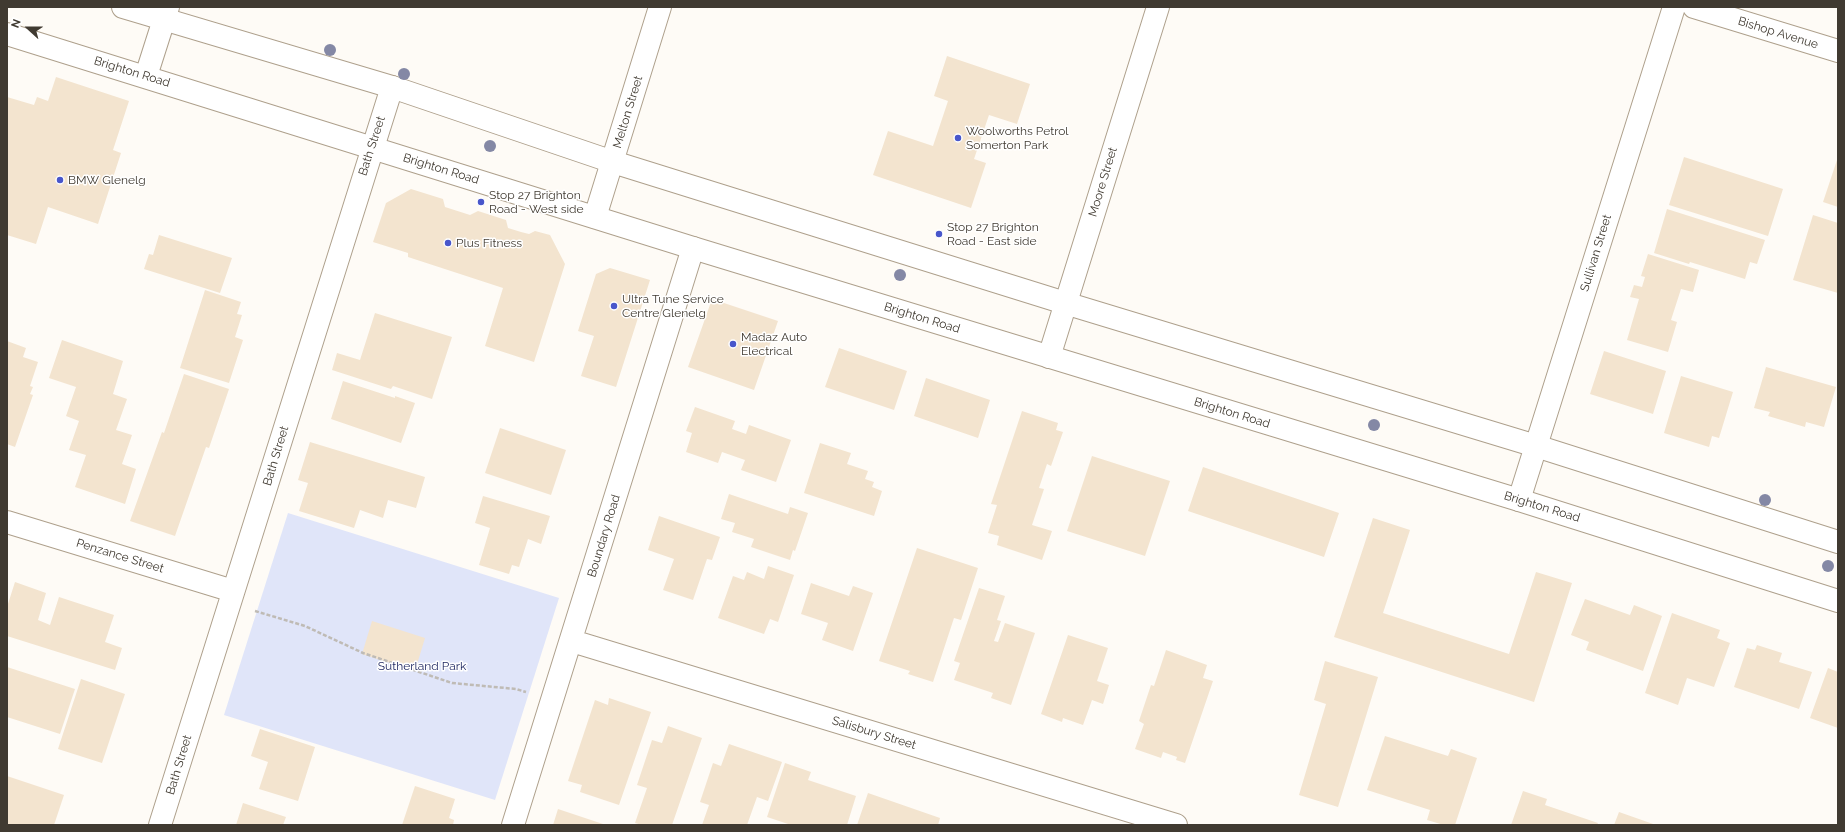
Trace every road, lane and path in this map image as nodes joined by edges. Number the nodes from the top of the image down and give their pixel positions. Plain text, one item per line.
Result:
1 (123, 7) edge
2 (660, 7) edge
3 (1158, 7) edge
4 (1674, 7) edge
5 (1694, 7) edge
6 (166, 14) edge
7 (7, 34) edge
8 (1838, 52) edge
9 (146, 76) junction
10 (392, 86) junction
11 (372, 147) junction
12 (612, 162) junction
13 (595, 217) junction
14 (693, 248) junction
15 (1065, 304) junction
16 (1049, 357) junction
17 (1536, 446) junction
18 (1519, 500) junction
19 (7, 522) edge
20 (1838, 542) edge
21 (232, 596) junction
22 (1838, 601) edge
23 (572, 641) junction
24 (553, 699) junction
25 (160, 825) edge
26 (513, 825) edge
27 (1176, 825) edge

1 - 6 main road
2 - 12 main road, Melton Street
3 - 15 main road, Moore Street
4 - 17 main road, Sullivan Street
5 - 8 main road, Bishop Avenue
6 - 9 main road
6 - 10 main road
7 - 9 main road, Brighton Road
9 - 11 main road, Brighton Road
10 - 11 main road, Bath Street
10 - 12 main road
11 - 13 main road, Brighton Road
11 - 21 main road, Bath Street
12 - 13 main road, Melton Street
12 - 15 main road
13 - 14 main road, Brighton Road
14 - 16 main road, Brighton Road
14 - 23 main road, Boundary Road
15 - 16 main road, Moore Street
15 - 17 main road
16 - 18 main road, Brighton Road
17 - 18 main road, Sullivan Street
17 - 20 main road
18 - 22 main road, Brighton Road
19 - 21 main road, Penzance Street
21 - 24 path
21 - 25 main road, Bath Street
23 - 24 main road, Boundary Road
23 - 27 main road, Salisbury Street
24 - 26 main road, Boundary Road

